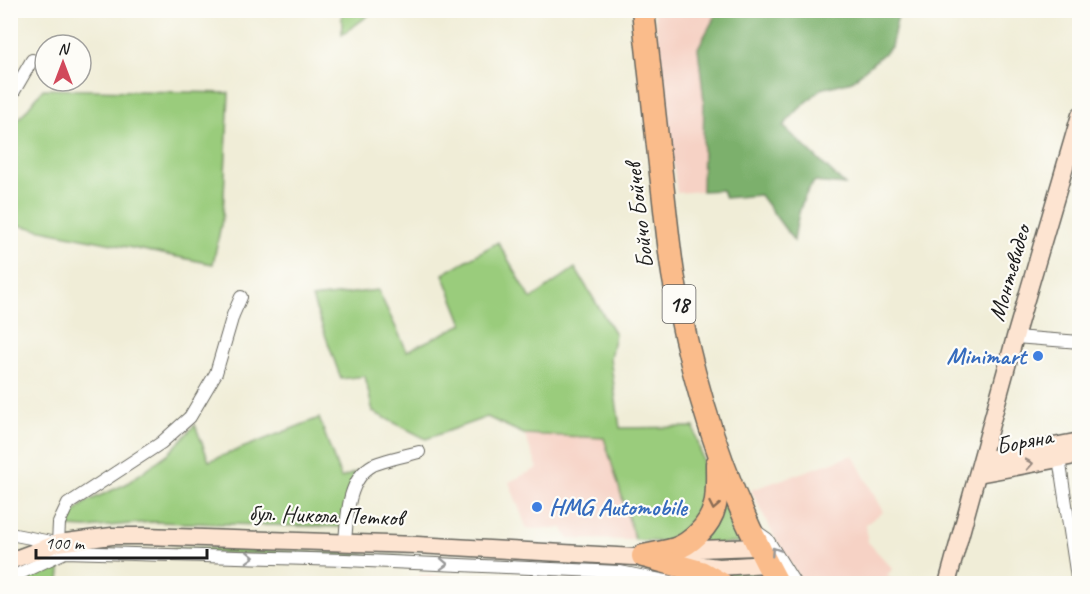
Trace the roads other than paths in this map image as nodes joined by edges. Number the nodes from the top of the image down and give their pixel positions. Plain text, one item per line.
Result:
1 (643, 10) edge
2 (32, 60) dead end
3 (10, 98) edge
4 (1080, 115) edge
5 (241, 297) dead end
6 (1016, 337) junction
7 (1080, 342) edge
8 (1080, 441) edge
9 (717, 447) junction
10 (419, 452) dead end
11 (1080, 455) edge
12 (1059, 459) junction
13 (980, 467) junction
14 (748, 525) junction
15 (10, 534) edge
16 (345, 543) junction
17 (62, 548) junction
18 (643, 556) junction
19 (10, 561) edge
20 (767, 565) edge
21 (10, 578) edge
22 (681, 584) edge
23 (722, 584) edge
24 (795, 584) edge
25 (947, 584) edge
26 (1077, 584) edge

1 - 9 highway, Бойчо Бойчев / 18
2 - 3 street
4 - 6 street, Монтевидео
5 - 17 street
6 - 7 street
6 - 13 street, Монтевидео
8 - 13 street, Боряна
9 - 14 highway, Бойчо Бойчев / 18
9 -> 18 highway
10 - 16 street
11 - 12 street, Боряна
13 -> 12 street, Боряна
12 - 26 street
13 - 25 street, Монтевидео
14 - 20 highway, Бойчо Бойчев / 18
24 -> 14 street
15 - 17 street
16 - 17 street, бул. Никола Петков
16 - 18 street, бул. Никола Петков
17 - 19 street, бул. Никола Петков
17 - 21 street
17 -> 22 street, бул. Никола Петков
18 - 20 street, бул. Никола Петков
18 - 23 highway

